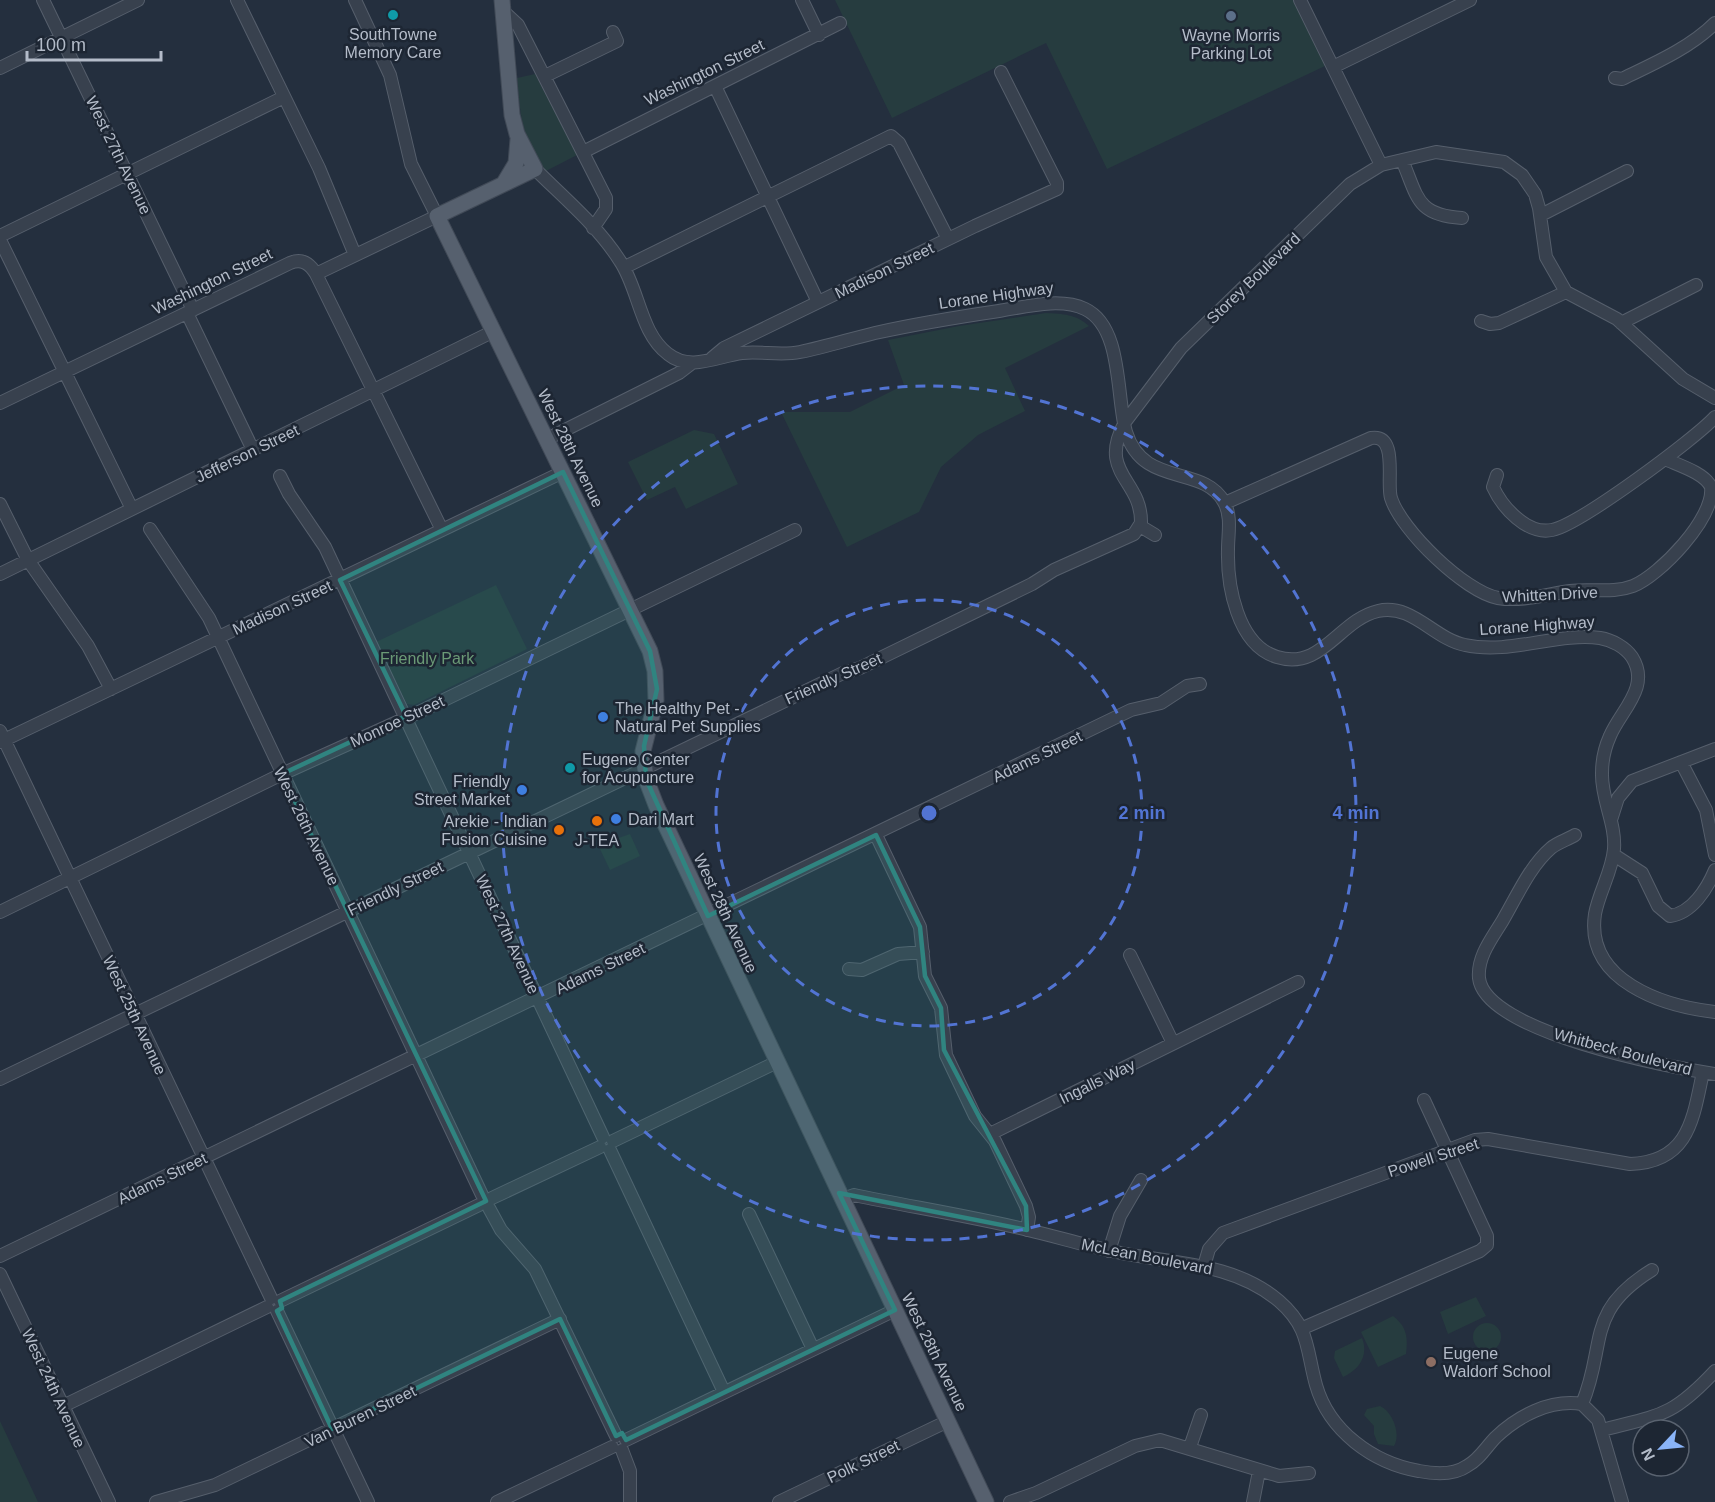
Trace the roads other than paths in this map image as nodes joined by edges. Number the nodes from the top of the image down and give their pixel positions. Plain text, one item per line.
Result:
1 (43, 0) edge
2 (138, 0) edge
3 (237, 0) edge
4 (355, 0) edge
5 (802, 0) edge
6 (1300, 0) edge
7 (1470, 0) edge
8 (503, 6) edge
9 (840, 23) dead end
10 (1715, 23) edge
11 (613, 32) dead end
12 (819, 34) junction
13 (62, 38) junction
14 (1333, 67) junction
15 (0, 68) edge
16 (1001, 72) dead end
17 (545, 76) junction
18 (1615, 78) dead end
19 (715, 86) junction
20 (284, 97) junction
21 (517, 134) junction
22 (583, 152) junction
23 (1402, 160) junction
24 (1381, 165) junction
25 (534, 169) junction
26 (1627, 171) dead end
27 (128, 174) junction
28 (504, 183) junction
29 (766, 197) junction
30 (460, 204) junction
31 (1541, 215) junction
32 (437, 216) junction
33 (1462, 219) dead end
34 (593, 228) junction
35 (0, 238) edge
36 (948, 238) junction
37 (456, 254) junction
38 (355, 255) junction
39 (625, 267) junction
40 (316, 274) junction
41 (1696, 285) dead end
42 (1566, 292) junction
43 (818, 302) junction
44 (190, 312) junction
45 (1481, 321) dead end
46 (1622, 323) junction
47 (494, 331) junction
48 (709, 360) junction
49 (692, 363) junction
50 (64, 373) junction
51 (373, 390) junction
52 (1715, 398) edge
53 (0, 403) edge
54 (1715, 417) edge
55 (1125, 422) junction
56 (547, 439) junction
57 (253, 450) junction
58 (1665, 459) junction
59 (563, 472) junction
60 (1497, 475) dead end
61 (280, 476) dead end
62 (1225, 503) junction
63 (0, 504) edge
64 (132, 509) junction
65 (1140, 526) junction
66 (150, 529) dead end
67 (795, 530) dead end
68 (441, 531) junction
69 (1155, 535) dead end
70 (28, 560) junction
71 (0, 574) edge
72 (340, 580) junction
73 (630, 608) junction
74 (218, 638) junction
75 (1200, 684) dead end
76 (111, 688) junction
77 (406, 716) junction
78 (1, 738) edge
79 (1715, 749) edge
80 (1681, 762) junction
81 (644, 767) junction
82 (282, 774) junction
83 (1611, 821) junction
84 (876, 835) junction
85 (1575, 835) dead end
86 (470, 852) junction
87 (1614, 855) junction
88 (1715, 855) edge
89 (1715, 870) edge
90 (70, 878) junction
91 (348, 911) junction
92 (0, 912) edge
93 (708, 916) junction
94 (923, 952) junction
95 (1130, 955) dead end
96 (849, 969) dead end
97 (1298, 982) dead end
98 (538, 998) junction
99 (1715, 1012) edge
100 (135, 1014) junction
101 (1173, 1043) junction
102 (417, 1056) junction
103 (777, 1062) junction
104 (1709, 1073) edge
105 (0, 1079) edge
106 (1424, 1101) dead end
107 (990, 1134) junction
108 (606, 1144) junction
109 (1448, 1149) junction
110 (204, 1158) junction
111 (1141, 1180) dead end
112 (843, 1200) junction
113 (486, 1201) junction
114 (749, 1214) dead end
115 (1027, 1230) junction
116 (1109, 1251) junction
117 (0, 1256) edge
118 (1204, 1266) junction
119 (1652, 1270) dead end
120 (0, 1274) edge
121 (273, 1304) junction
122 (895, 1310) junction
123 (560, 1319) junction
124 (1303, 1328) junction
125 (813, 1349) junction
126 (1715, 1371) edge
127 (724, 1392) junction
128 (1582, 1404) junction
129 (63, 1406) junction
130 (1201, 1415) dead end
131 (948, 1421) junction
132 (333, 1429) junction
133 (1602, 1430) junction
134 (619, 1443) junction
135 (1190, 1447) junction
136 (1259, 1471) junction
137 (1310, 1473) dead end
138 (109, 1502) edge
139 (156, 1502) edge
140 (368, 1502) edge
141 (497, 1502) edge
142 (630, 1502) edge
143 (778, 1502) edge
144 (986, 1502) edge
145 (1010, 1502) edge
146 (1253, 1502) edge
147 (1622, 1502) edge

1 - 13 street, West 27th Avenue
2 - 13 street
3 - 20 street
4 - 32 street, West 28th Avenue
5 - 12 street
6 - 14 street
7 - 14 street
8 - 17 street
8 - 21 main road
9 - 12 street, Washington Street
10 - 18 street
11 - 17 street
12 - 19 street, Washington Street
13 - 15 street
13 - 27 street, West 27th Avenue
14 - 24 street
16 - 36 street, Madison Street
17 - 22 street
19 - 22 street, Washington Street
19 - 29 street
20 - 27 street
20 - 38 street
21 - 25 main road
21 - 28 main road
22 - 34 street
23 - 24 street, Storey Boulevard
23 - 31 street, Storey Boulevard
23 - 33 street
24 - 55 street, Storey Boulevard
25 - 28 main road
25 - 34 street
26 - 31 street
27 - 35 street
27 - 44 street, West 27th Avenue
28 - 30 main road
29 - 36 street
29 - 39 street
29 - 43 street
30 - 32 main road
30 - 37 main road
31 - 42 street, Storey Boulevard
32 - 37 main road, West 28th Avenue
32 - 38 street
34 - 39 street
35 - 50 street
36 - 43 street, Madison Street
37 - 47 main road, West 28th Avenue
38 - 40 street
39 - 49 street
40 - 44 street, Washington Street
40 - 51 street
41 - 46 street
42 - 45 street
42 - 46 street
43 - 48 street, Madison Street
44 - 50 street, Washington Street
44 - 57 street, West 27th Avenue
46 - 52 street
47 - 51 street, Jefferson Street
47 - 56 main road, West 28th Avenue
48 - 49 street, Lorane Highway
48 - 55 street, Lorane Highway
49 - 56 street
50 - 53 street, Washington Street
50 - 64 street
51 - 57 street, Jefferson Street
51 - 68 street
54 - 58 street
55 - 62 street, Lorane Highway
55 - 65 street
56 - 59 main road, West 28th Avenue
57 - 64 street, Jefferson Street
58 - 60 street
58 - 62 street, Whitten Drive
59 - 68 street, Madison Street
59 - 73 main road, West 28th Avenue
61 - 72 street, West 27th Avenue
62 - 83 street, Lorane Highway
63 - 70 street
64 - 70 street, Jefferson Street
65 - 69 street
65 - 81 street, Friendly Street
66 - 74 street, West 26th Avenue
67 - 73 street, Monroe Street
68 - 72 street, Madison Street
70 - 71 street, Jefferson Street
70 - 76 street
72 - 74 street, Madison Street
72 - 77 street, West 27th Avenue
73 - 77 street, Monroe Street
73 - 81 main road, West 28th Avenue
74 - 76 street, Madison Street
74 - 82 street, West 26th Avenue
75 - 84 street, Adams Street
76 - 78 street, Madison Street
77 - 82 street, Monroe Street
77 - 86 street, West 27th Avenue
78 - 90 street, West 25th Avenue
79 - 80 street
80 - 83 street
80 - 88 street
81 - 86 street, Friendly Street
81 - 93 main road, West 28th Avenue
82 - 90 street, Monroe Street
82 - 91 street, West 26th Avenue
83 - 87 street, Lorane Highway
84 - 93 street, Adams Street
84 - 94 street
85 - 104 street, Whitbeck Boulevard
86 - 91 street, Friendly Street
86 - 98 street, West 27th Avenue
87 - 89 street
87 - 99 street, Lorane Highway
90 - 92 street, Monroe Street
90 - 100 street, West 25th Avenue
91 - 100 street, Friendly Street
91 - 102 street, West 26th Avenue
93 - 98 street, Adams Street
93 - 103 main road, West 28th Avenue
94 - 96 street
94 - 107 street
95 - 101 street
97 - 101 street, Ingalls Way
98 - 102 street, Adams Street
98 - 108 street, West 27th Avenue
100 - 105 street, Friendly Street
100 - 110 street, West 25th Avenue
101 - 107 street, Ingalls Way
102 - 110 street, Adams Street
102 - 113 street, West 26th Avenue
103 - 108 street
103 - 112 main road, West 28th Avenue
104 - 109 street, Powell Street
106 - 109 street
107 - 115 street
108 - 113 street
108 - 127 street, West 27th Avenue
109 - 118 street, Powell Street
109 - 124 street
110 - 117 street, Adams Street
110 - 121 street, West 25th Avenue
111 - 116 street
112 - 115 street, McLean Boulevard
112 - 122 main road, West 28th Avenue
113 - 121 street
113 - 123 street, West 26th Avenue
114 - 125 street
115 - 116 street, McLean Boulevard
116 - 118 street, McLean Boulevard
118 - 124 street, McLean Boulevard
119 - 128 street
120 - 129 street, West 24th Avenue
121 - 129 street
121 - 132 street, West 25th Avenue
122 - 125 street
122 - 131 main road, West 28th Avenue
123 - 132 street, Van Buren Street
123 - 134 street, West 26th Avenue
124 - 128 street
125 - 127 street
126 - 133 street
127 - 134 street
128 - 133 street
129 - 138 street, West 24th Avenue
130 - 135 street
131 - 143 street, Polk Street
131 - 144 main road, West 28th Avenue
132 - 139 street, Van Buren Street
132 - 140 street, West 25th Avenue
133 - 147 street
134 - 141 street
134 - 142 street, West 26th Avenue
135 - 136 street
135 - 145 street
136 - 137 street
136 - 146 street

